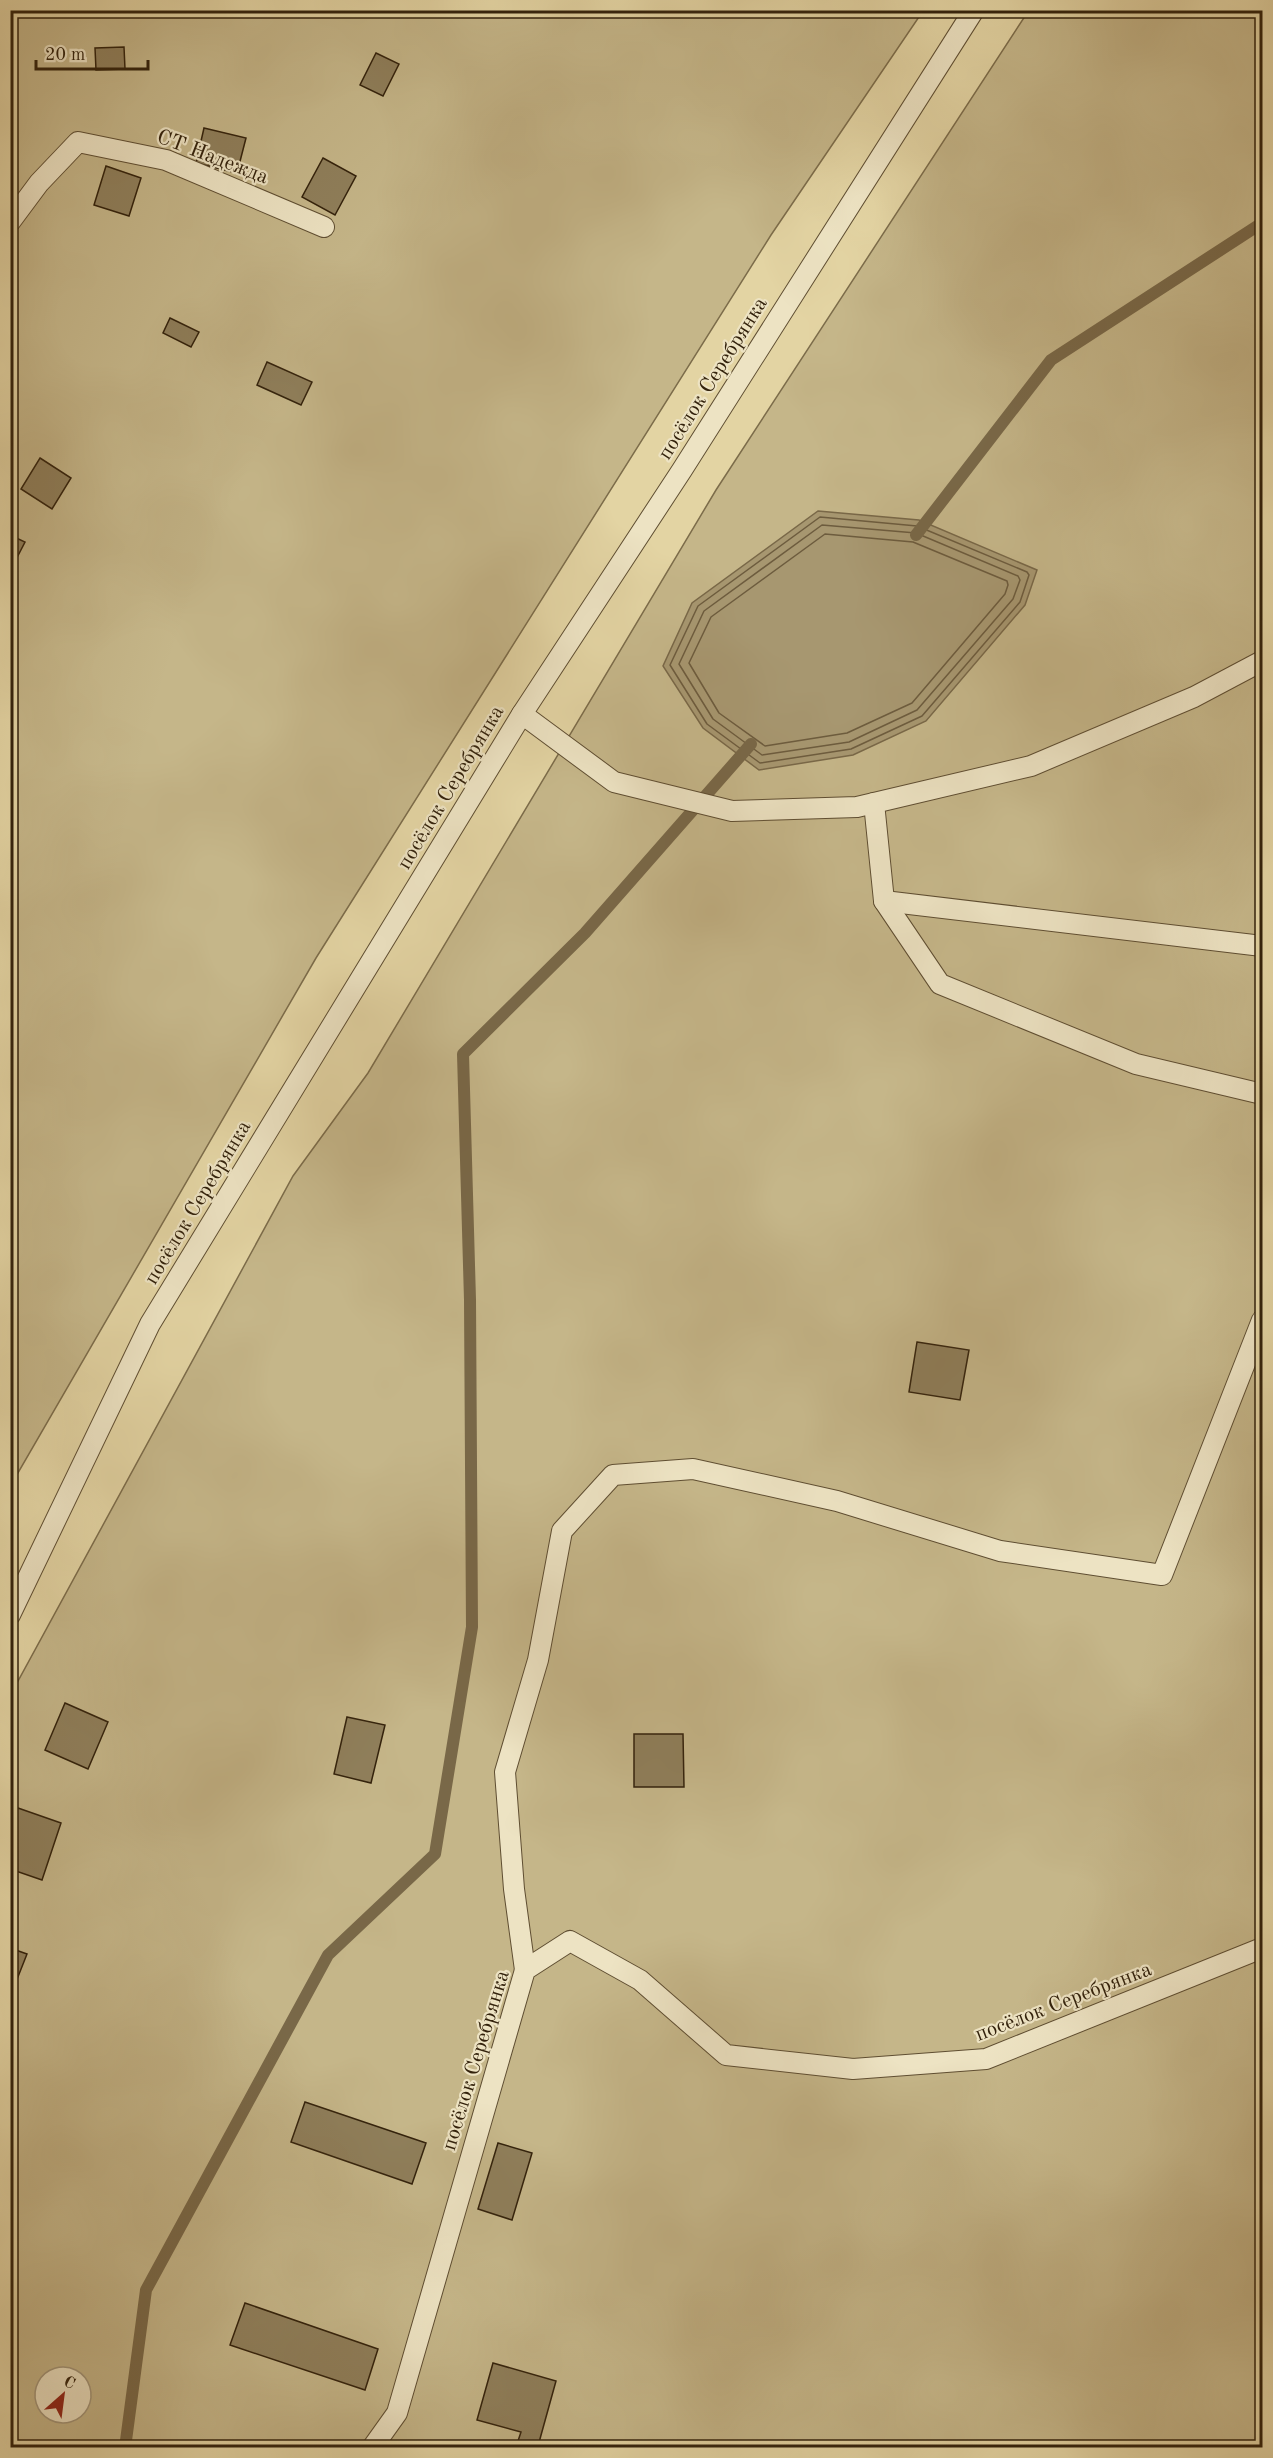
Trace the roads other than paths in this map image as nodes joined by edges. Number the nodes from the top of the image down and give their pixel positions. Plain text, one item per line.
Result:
1 (974, 10) edge
2 (10, 222) edge
3 (324, 227) dead end
4 (1263, 661) edge
5 (522, 714) junction
6 (874, 803) junction
7 (884, 901) junction
8 (1263, 946) edge
9 (1263, 1094) edge
10 (1263, 1320) edge
11 (10, 1615) edge
12 (1263, 1948) edge
13 (525, 1970) junction
14 (372, 2448) edge

1 - 5 lane, посёлок Серебрянка
2 - 3 lane, СТ Надежда
4 - 6 lane
5 - 6 lane
5 - 11 lane, посёлок Серебрянка
6 - 7 lane
7 - 8 lane
7 - 9 lane
10 - 13 lane
12 - 13 lane, посёлок Серебрянка
13 - 14 lane, посёлок Серебрянка

